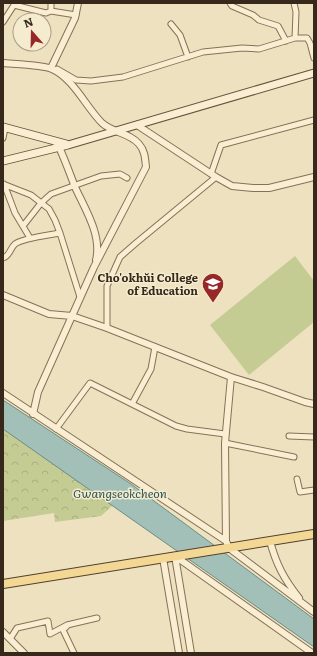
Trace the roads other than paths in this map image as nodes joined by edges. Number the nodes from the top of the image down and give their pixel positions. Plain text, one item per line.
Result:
1 (51, 3) edge
2 (78, 3) edge
3 (230, 3) edge
4 (294, 3) edge
5 (14, 4) edge
6 (51, 10) junction
7 (76, 15) junction
8 (3, 22) edge
9 (171, 24) dead end
10 (295, 38) junction
11 (286, 41) junction
12 (188, 57) junction
13 (314, 58) edge
14 (3, 63) edge
15 (52, 67) junction
16 (314, 74) edge
17 (314, 120) edge
18 (136, 125) junction
19 (4, 127) edge
20 (114, 131) junction
21 (3, 138) edge
22 (68, 145) junction
23 (59, 147) junction
24 (3, 161) edge
25 (214, 176) junction
26 (314, 177) edge
27 (128, 178) dead end
28 (3, 184) edge
29 (74, 185) junction
30 (41, 203) junction
31 (23, 226) junction
32 (60, 233) junction
33 (30, 238) junction
34 (3, 258) edge
35 (94, 267) junction
36 (3, 295) edge
37 (80, 297) junction
38 (72, 316) junction
39 (107, 328) junction
40 (155, 347) junction
41 (231, 377) junction
42 (3, 393) edge
43 (132, 404) junction
44 (314, 404) edge
45 (33, 414) junction
46 (56, 429) junction
47 (225, 434) junction
48 (289, 436) dead end
49 (314, 437) edge
50 (225, 443) junction
51 (294, 457) dead end
52 (297, 480) dead end
53 (314, 490) edge
54 (314, 534) edge
55 (270, 541) junction
56 (226, 546) junction
57 (179, 556) junction
58 (163, 558) junction
59 (3, 584) edge
60 (304, 604) junction
61 (314, 612) edge
62 (96, 618) dead end
63 (67, 625) junction
64 (3, 632) edge
65 (10, 639) junction
66 (24, 653) edge
67 (74, 653) edge
68 (179, 653) edge
69 (191, 653) edge
70 (312, 653) edge

1 - 6 street
2 - 7 street
3 - 11 street
4 - 10 street
5 - 6 street
5 - 8 street
6 - 7 street
7 - 15 street
9 - 12 street
10 - 11 street
10 - 13 street
11 - 12 street
12 - 15 street
14 - 15 street
15 - 20 street
16 - 18 main road
17 - 25 street
18 - 20 main road
18 - 25 street
19 - 21 street
19 - 22 main road
20 - 22 main road
20 - 35 street
22 - 23 main road
23 - 24 main road
23 - 29 street
25 - 26 street
25 - 39 street
27 - 29 street
28 - 30 street
28 - 31 street
29 - 30 street
29 - 35 street
30 - 31 street
30 - 32 street
31 - 33 street
32 - 33 street
32 - 37 street
33 - 34 street
35 - 37 street
36 - 38 street
37 - 38 street
38 - 39 street
38 - 45 street
39 - 40 street
40 - 41 street
40 - 43 street
41 - 44 street
41 - 47 street
42 - 45 street
43 - 46 street
43 - 47 street
45 - 46 street
46 - 56 street
47 - 50 street
48 - 49 street
50 - 51 street
50 - 56 street
52 - 53 street
54 - 55 main road
55 - 56 main road
55 - 60 street
56 - 57 main road
56 - 60 street
57 - 58 main road
57 - 69 street
57 - 70 street
58 - 59 main road
58 - 68 street
60 - 61 street
62 - 63 street
63 - 65 street
63 - 67 street
64 - 65 street
65 - 66 street

